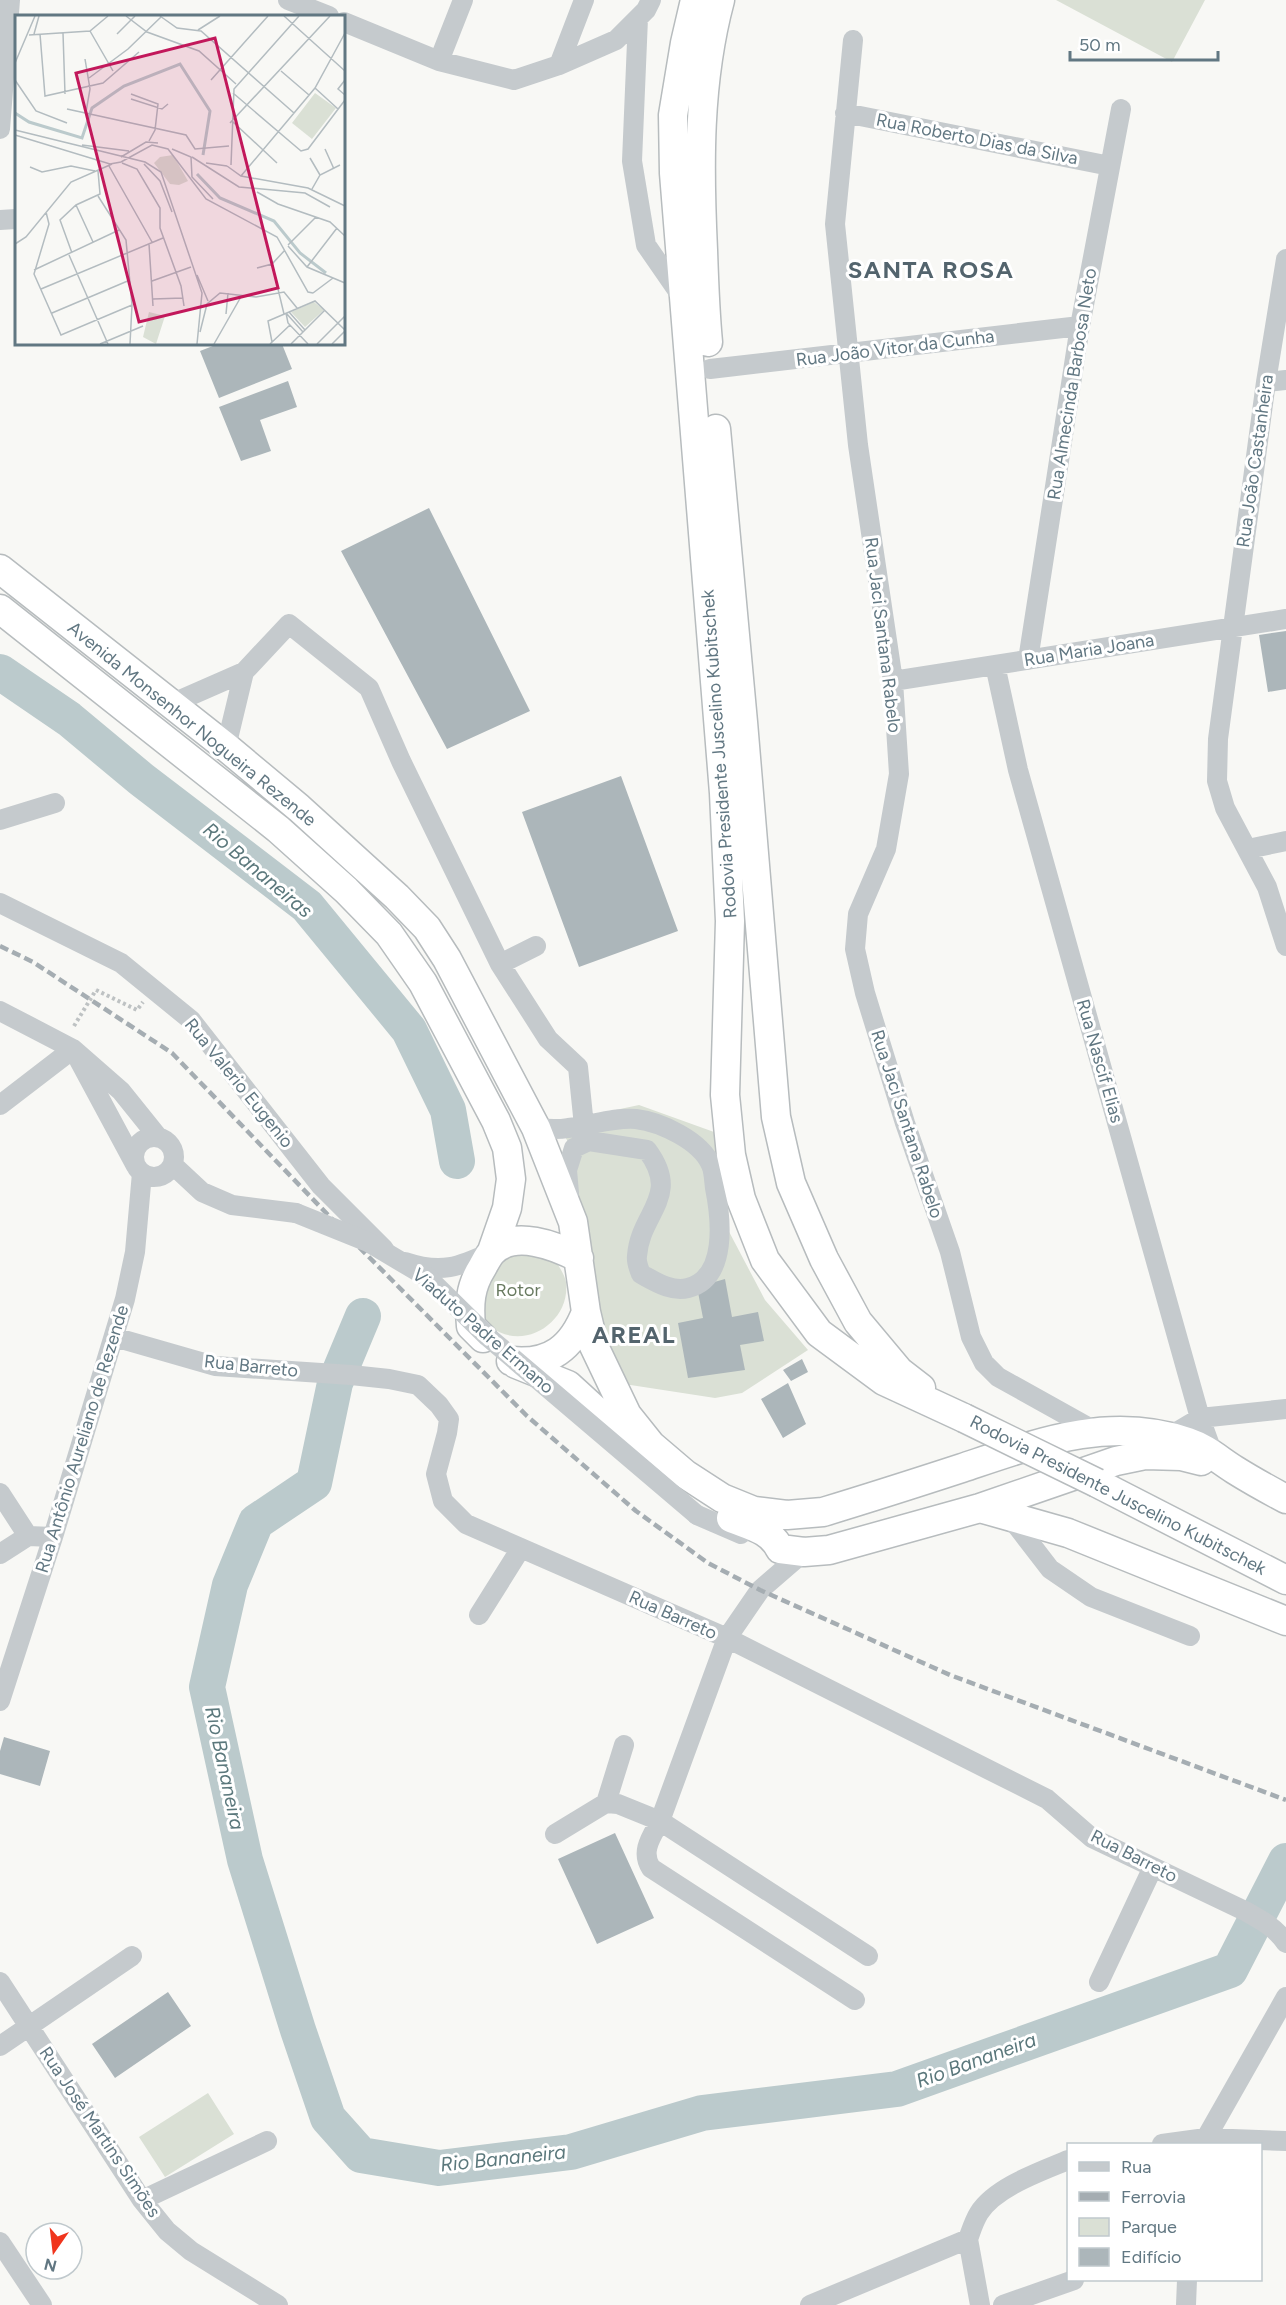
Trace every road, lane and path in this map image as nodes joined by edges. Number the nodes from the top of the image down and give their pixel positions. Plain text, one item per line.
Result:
1 (10, 0) edge
2 (288, 0) edge
3 (339, 0) edge
4 (463, 0) edge
5 (584, 0) edge
6 (651, 0) edge
7 (695, 0) edge
8 (720, 0) edge
9 (326, 15) edge
10 (638, 18) junction
11 (345, 22) edge
12 (853, 40) dead end
13 (439, 61) junction
14 (559, 65) junction
15 (1121, 109) dead end
16 (845, 112) junction
17 (0, 129) edge
18 (1110, 166) junction
19 (15, 219) edge
20 (0, 220) edge
21 (1286, 259) edge
22 (685, 302) junction
23 (1080, 326) junction
24 (848, 354) junction
25 (710, 369) junction
26 (1286, 380) edge
27 (1266, 382) junction
28 (0, 569) edge
29 (0, 609) edge
30 (1286, 619) edge
31 (67, 623) junction
32 (1232, 628) junction
33 (47, 647) junction
34 (1028, 660) junction
35 (995, 665) junction
36 (244, 672) junction
37 (893, 681) junction
38 (171, 704) junction
39 (226, 747) junction
40 (55, 803) dead end
41 (299, 808) junction
42 (0, 820) edge
43 (278, 830) junction
44 (1286, 841) edge
45 (1248, 849) junction
46 (0, 903) edge
47 (536, 945) dead end
48 (1286, 946) edge
49 (500, 964) junction
50 (137, 1010) dead end
51 (0, 1011) edge
52 (74, 1026) dead end
53 (73, 1050) junction
54 (0, 1105) edge
55 (536, 1128) junction
56 (587, 1133) junction
57 (158, 1137) junction
58 (173, 1165) junction
59 (139, 1169) junction
60 (573, 1222) junction
61 (492, 1251) junction
62 (392, 1257) junction
63 (579, 1258) junction
64 (586, 1312) junction
65 (471, 1326) junction
66 (114, 1337) junction
67 (506, 1360) junction
68 (1286, 1409) edge
69 (957, 1415) junction
70 (1200, 1418) junction
71 (1095, 1431) junction
72 (1168, 1436) junction
73 (1038, 1443) junction
74 (1145, 1455) junction
75 (1223, 1461) junction
76 (1052, 1484) junction
77 (0, 1493) edge
78 (1286, 1499) edge
79 (980, 1508) junction
80 (1010, 1517) junction
81 (28, 1536) junction
82 (53, 1537) junction
83 (786, 1538) junction
84 (521, 1548) junction
85 (0, 1554) edge
86 (1286, 1580) edge
87 (479, 1615) dead end
88 (1286, 1622) edge
89 (1190, 1636) dead end
90 (727, 1638) junction
91 (0, 1701) edge
92 (624, 1745) dead end
93 (606, 1803) junction
94 (660, 1821) junction
95 (555, 1834) dead end
96 (1153, 1867) junction
97 (1286, 1943) edge
98 (132, 1956) dead end
99 (868, 1956) dead end
100 (0, 1982) edge
101 (1099, 1982) dead end
102 (1286, 1997) edge
103 (855, 2000) dead end
104 (29, 2026) junction
105 (0, 2046) edge
106 (267, 2141) dead end
107 (1206, 2141) edge
108 (1286, 2141) edge
109 (1184, 2143) edge
110 (1067, 2160) edge
111 (142, 2200) junction
112 (968, 2239) junction
113 (0, 2242) edge
114 (1071, 2281) edge
115 (1187, 2281) edge
116 (42, 2305) edge
117 (278, 2305) edge
118 (810, 2305) edge
119 (980, 2305) edge
120 (1003, 2305) edge
121 (1186, 2305) edge

1 - 17 street
2 - 9 street
3 - 9 street
4 - 13 street
5 - 14 street
6 - 10 street
7 - 22 highway, Rodovia Presidente Juscelino Kubitschek
8 - 25 highway, Rodovia Presidente Juscelino Kubitschek
10 - 14 street
10 - 22 street
11 - 13 street
12 - 16 street, Rua Jaci Santana Rabelo
13 - 14 street
15 - 18 street, Rua Almecinda Barbosa Neto
16 - 18 street, Rua Roberto Dias da Silva
16 - 24 street, Rua Jaci Santana Rabelo
18 - 23 street, Rua Almecinda Barbosa Neto
19 - 20 street
21 - 27 street, Rua João Castanheira
22 - 69 highway, Rodovia Presidente Juscelino Kubitschek
23 - 24 street, Rua João Vitor da Cunha
23 - 34 street, Rua Almecinda Barbosa Neto
24 - 25 street, Rua João Vitor da Cunha
24 - 37 street, Rua Jaci Santana Rabelo
25 - 69 highway, Rodovia Presidente Juscelino Kubitschek
26 - 27 street
27 - 32 street, Rua João Castanheira
28 - 31 highway, Avenida Monsenhor Nogueira Rezende
29 - 33 highway, Avenida Monsenhor Nogueira Rezende
30 - 32 street, Rua Maria Joana
31 - 33 highway
31 - 38 highway, Avenida Monsenhor Nogueira Rezende
32 - 34 street, Rua Maria Joana
32 - 45 street, Rua João Castanheira
33 - 43 highway, Avenida Monsenhor Nogueira Rezende
34 - 35 street, Rua Maria Joana
35 - 37 street, Rua Maria Joana
35 - 70 street, Rua Nascif Elias
36 - 38 street
36 - 39 street
36 - 49 street
37 - 71 street, Rua Jaci Santana Rabelo
38 - 39 highway, Avenida Monsenhor Nogueira Rezende
39 - 41 highway, Avenida Monsenhor Nogueira Rezende
40 - 42 street
41 - 43 highway
41 - 55 highway, Avenida Monsenhor Nogueira Rezende
43 - 61 highway, Avenida Monsenhor Nogueira Rezende
44 - 45 street
45 - 48 street, Rua João Castanheira
46 - 62 street, Rua Valerio Eugenio
47 - 49 street
49 - 56 street
50 - 52 path, bridge
51 - 53 street
53 - 54 street
53 - 57 street
53 - 59 street
55 - 56 street
55 - 60 highway, Avenida Monsenhor Nogueira Rezende
56 - 56 street
56 - 60 street
57 - 58 street
57 - 59 street
58 - 59 street
58 - 83 street, Viaduto Padre Ermano, bridge
59 - 66 street, Rua Antônio Aureliano de Rezende
60 - 63 highway, Avenida Monsenhor Nogueira Rezende
61 - 62 street, Rua Valerio Eugenio
61 - 63 highway
61 - 65 highway
62 - 65 street, Rua Valerio Eugenio
63 - 64 highway, Avenida Monsenhor Nogueira Rezende
64 - 67 highway
64 - 83 highway, Avenida Monsenhor Nogueira Rezende
65 - 67 highway
66 - 82 street, Rua Antônio Aureliano de Rezende
66 - 84 street, Rua Barreto
67 - 83 highway
68 - 70 street
69 - 86 highway, Rodovia Presidente Juscelino Kubitschek, bridge
70 - 72 street
70 - 75 street, Rua Nascif Elias
71 - 72 highway
71 - 73 highway
72 - 74 street
72 - 75 highway
73 - 76 highway
73 - 83 highway
74 - 75 highway
74 - 76 highway
75 - 78 highway
76 - 79 highway
77 - 81 street
79 - 80 highway
79 - 83 highway
80 - 88 highway
80 - 89 street
81 - 82 street
81 - 85 street
82 - 91 street, Rua Antônio Aureliano de Rezende
83 - 90 street
84 - 87 street
84 - 90 street, Rua Barreto
90 - 94 street
90 - 96 street, Rua Barreto
92 - 93 street
93 - 94 street
93 - 95 street
94 - 99 street
94 - 103 street
96 - 97 street, Rua Barreto
96 - 101 street
98 - 104 street
100 - 104 street, Rua José Martins Simões
102 - 107 street
104 - 105 street
104 - 111 street, Rua José Martins Simões
106 - 111 street
107 - 108 street
107 - 109 street
110 - 112 street
111 - 117 street, Rua José Martins Simões
112 - 118 street
112 - 119 street
113 - 116 street
114 - 120 street
115 - 121 street

